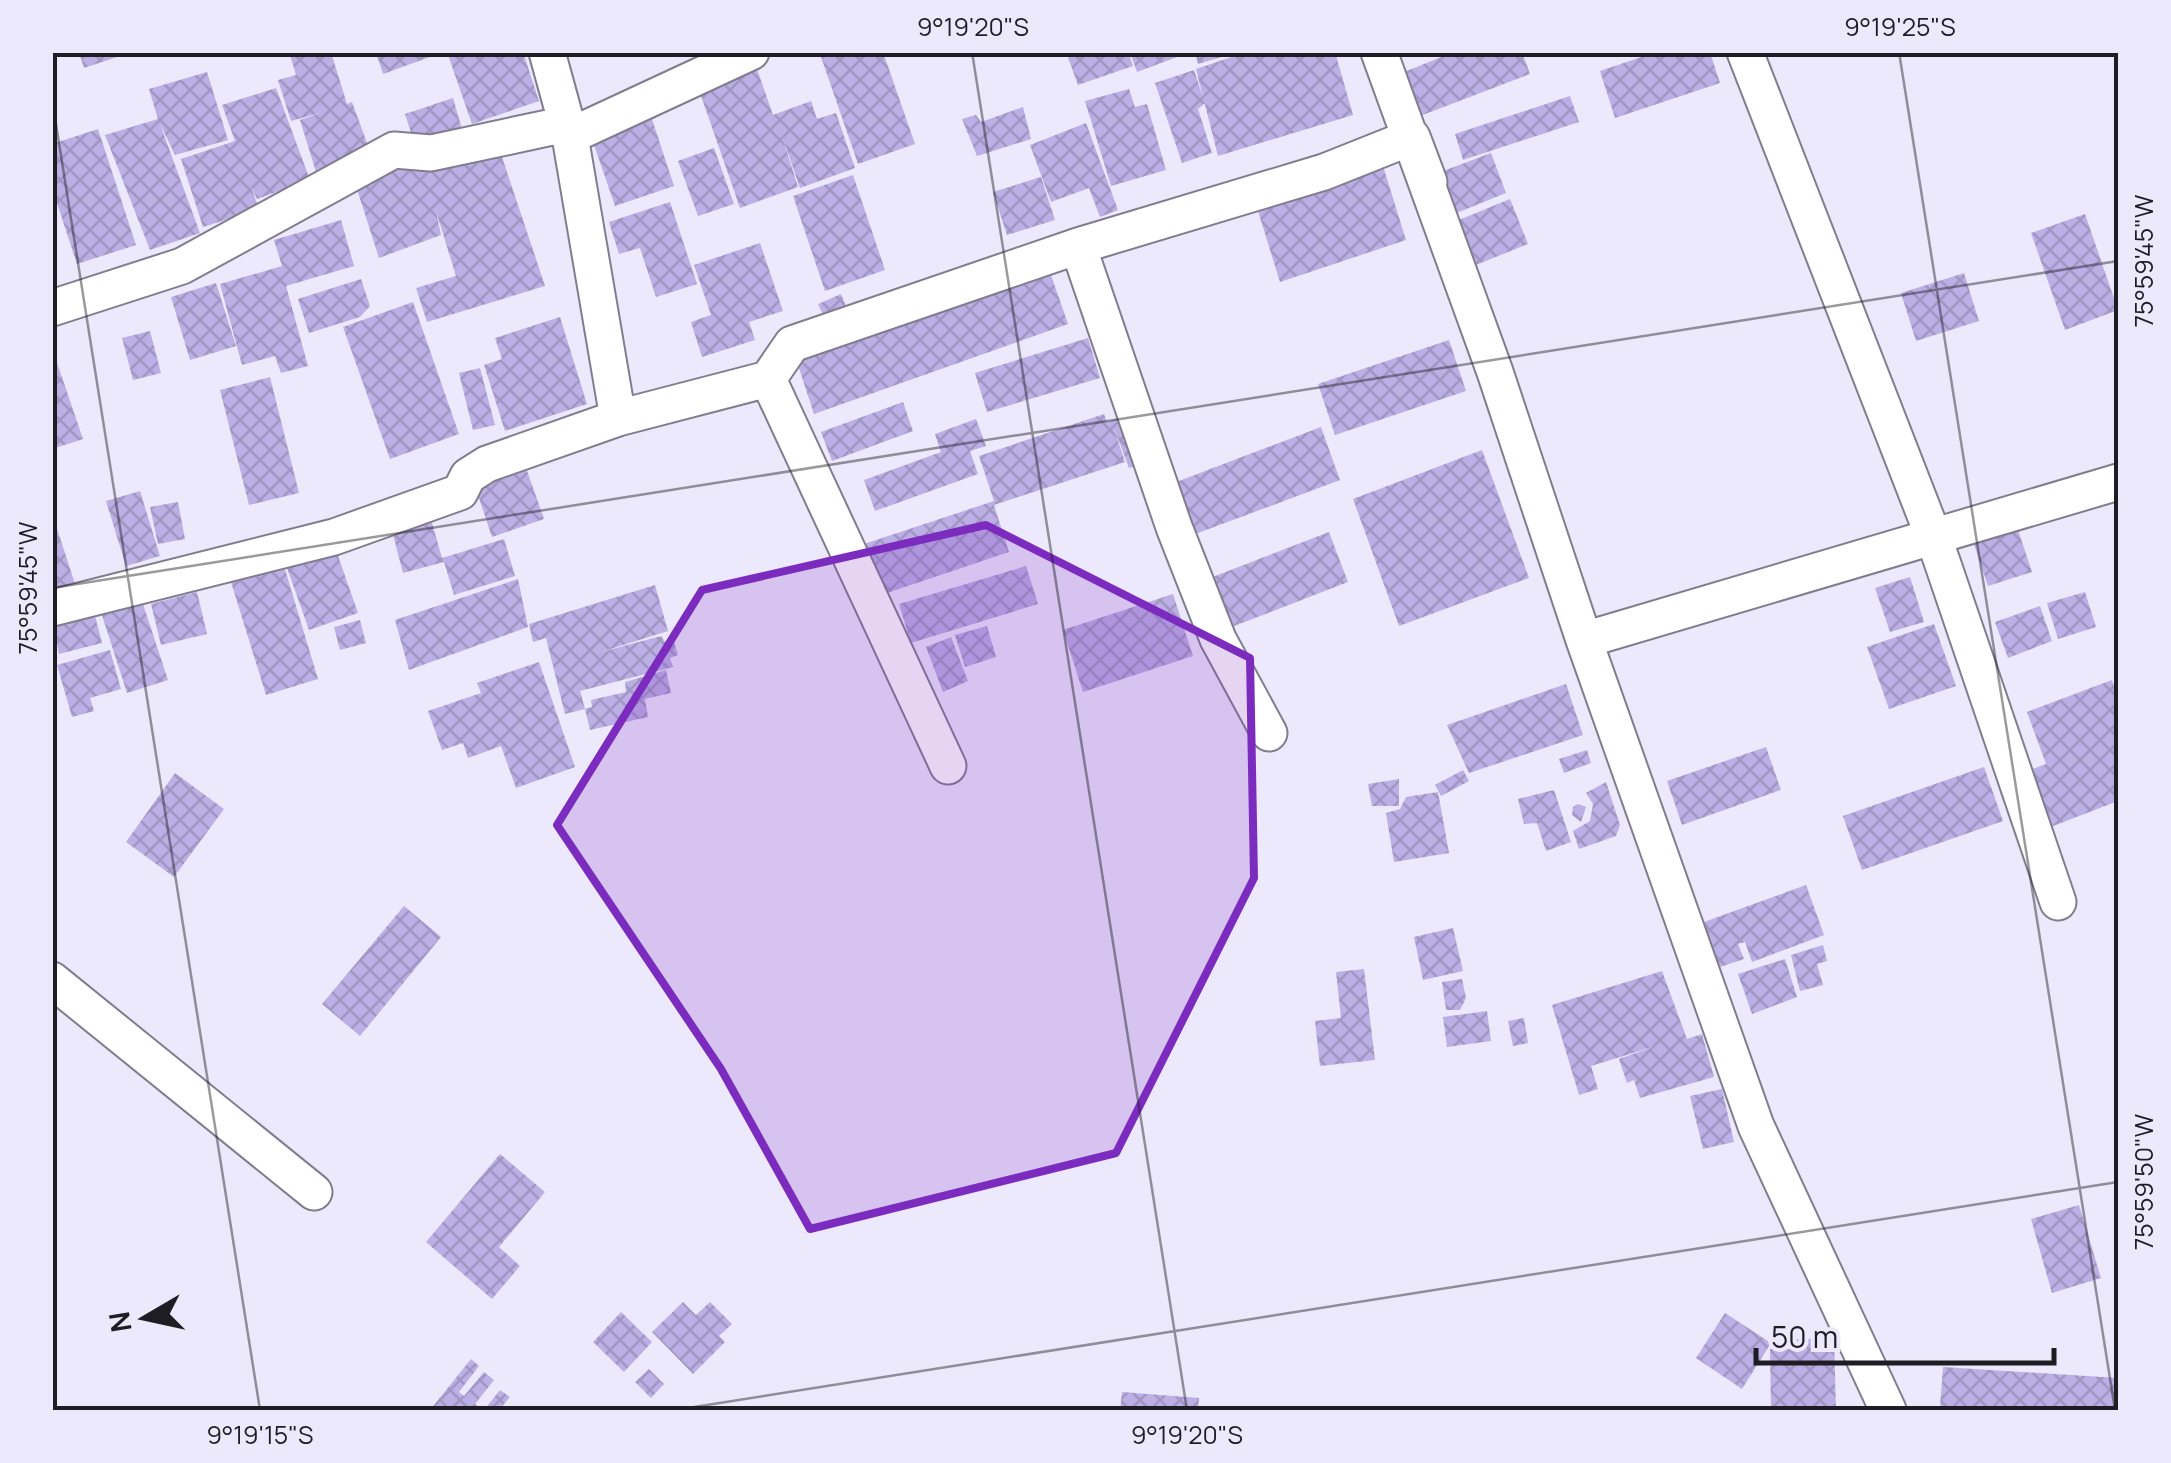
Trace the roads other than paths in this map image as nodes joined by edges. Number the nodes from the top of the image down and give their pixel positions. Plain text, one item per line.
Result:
1 (547, 52) edge
2 (751, 52) edge
3 (1379, 52) edge
4 (1746, 52) edge
5 (570, 136) junction
6 (1412, 137) junction
7 (1078, 246) junction
8 (52, 308) edge
9 (768, 379) junction
10 (618, 418) junction
11 (2118, 482) edge
12 (1934, 538) junction
13 (52, 608) edge
14 (1584, 640) junction
15 (1269, 734) dead end
16 (948, 766) dead end
17 (2058, 902) dead end
18 (52, 980) edge
19 (314, 1192) dead end
20 (1888, 1410) edge

1 - 5 street
2 - 5 street
3 - 6 street
4 - 12 street
5 - 8 street
5 - 10 street
6 - 7 street
6 - 14 street
7 - 9 street
7 - 15 street
9 - 10 street
9 - 16 street
10 - 13 street
11 - 12 street
12 - 14 street
12 - 17 street
14 - 20 street
18 - 19 street

